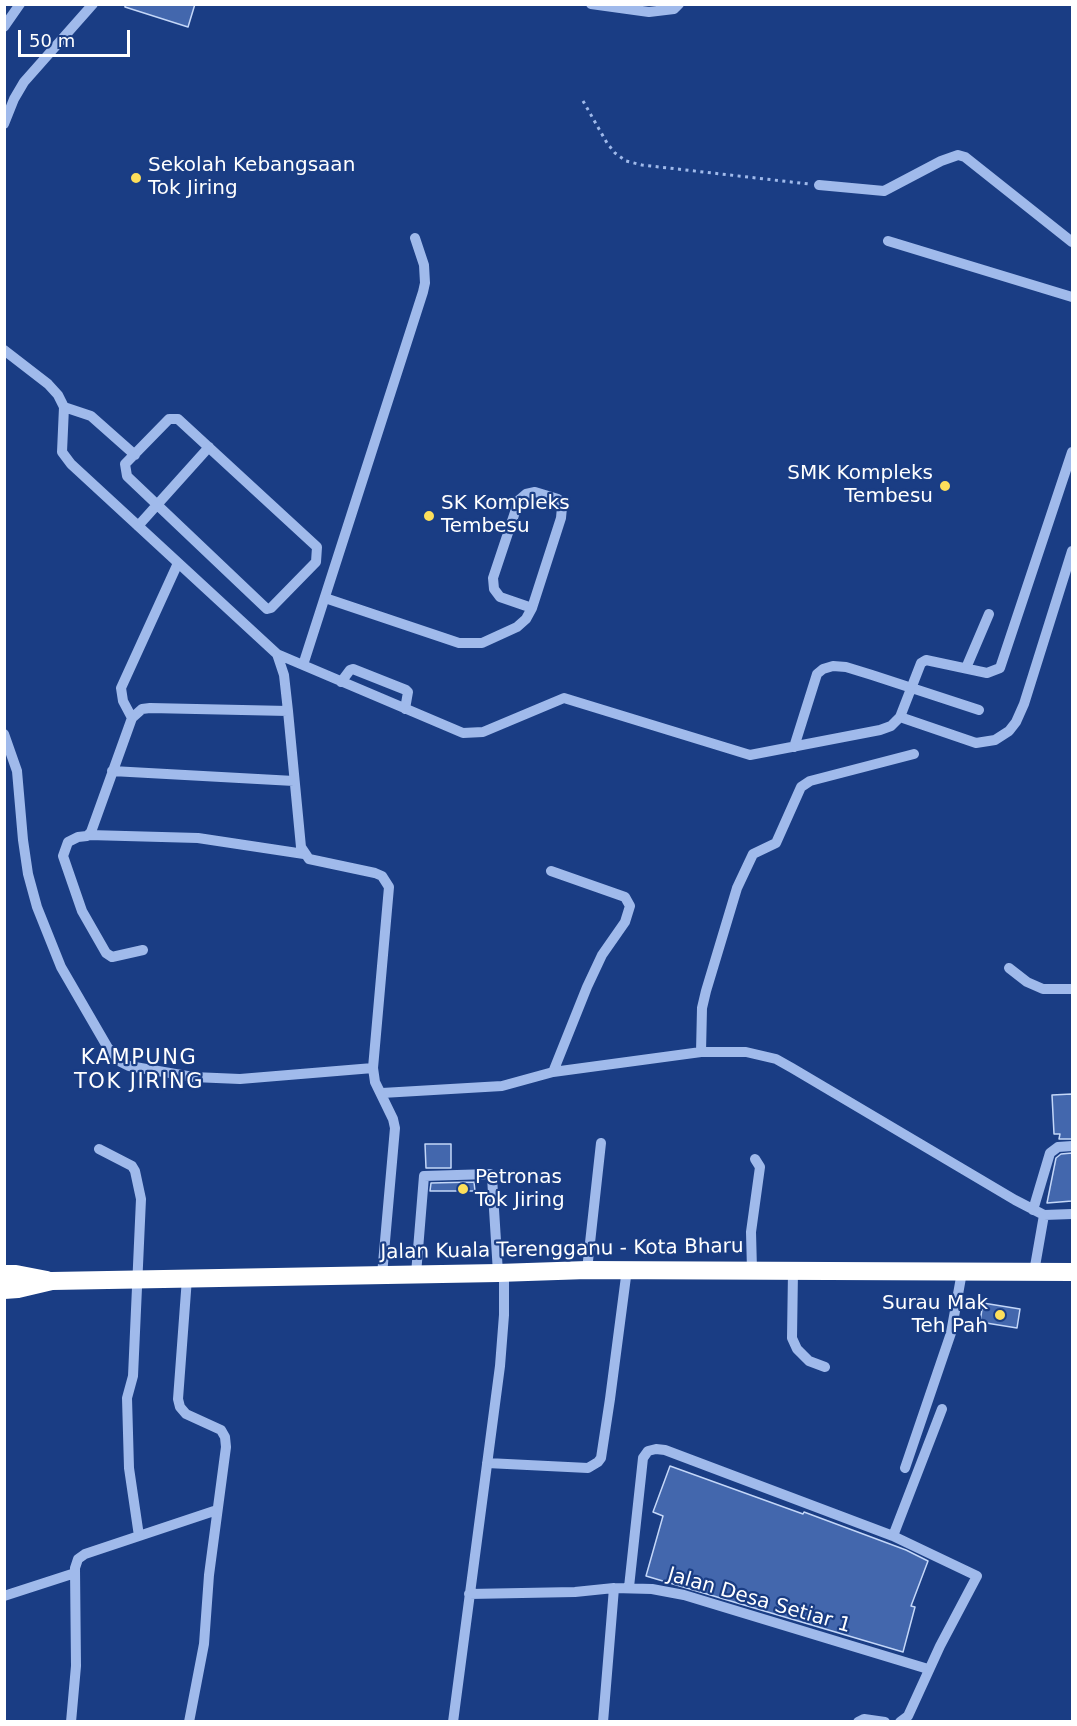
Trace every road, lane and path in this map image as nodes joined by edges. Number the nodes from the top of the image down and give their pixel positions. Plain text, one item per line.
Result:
1 (20, 4) edge
2 (93, 4) edge
3 (591, 4) edge
4 (679, 4) edge
5 (4, 27) edge
6 (583, 101) dead end
7 (4, 124) edge
8 (819, 185) joint
9 (415, 238) dead end
10 (888, 241) dead end
11 (1072, 242) edge
12 (1072, 297) edge
13 (4, 350) edge
14 (64, 407) junction
15 (208, 447) junction
16 (1072, 452) edge
17 (135, 454) junction
18 (157, 504) junction
19 (138, 526) junction
20 (1072, 551) edge
21 (178, 562) junction
22 (325, 598) junction
23 (532, 608) junction
24 (989, 614) dead end
25 (277, 654) junction
26 (303, 665) junction
27 (966, 668) junction
28 (341, 682) junction
29 (912, 688) junction
30 (405, 710) junction
31 (980, 710) dead end
32 (288, 711) junction
33 (900, 717) junction
34 (132, 718) junction
35 (4, 734) edge
36 (794, 747) junction
37 (914, 754) dead end
38 (112, 771) junction
39 (294, 781) junction
40 (89, 835) junction
41 (304, 854) junction
42 (551, 871) dead end
43 (143, 950) dead end
44 (1010, 968) dead end
45 (1072, 989) edge
46 (701, 1052) junction
47 (373, 1068) junction
48 (553, 1072) junction
49 (382, 1093) junction
50 (601, 1143) dead end
51 (1072, 1146) edge
52 (99, 1149) dead end
53 (754, 1159) dead end
54 (1033, 1209) junction
55 (1072, 1214) edge
56 (1044, 1215) junction
57 (627, 1269) junction
58 (587, 1270) junction
59 (752, 1270) junction
60 (793, 1271) junction
61 (962, 1272) junction
62 (1034, 1272) junction
63 (1072, 1272) edge
64 (501, 1273) junction
65 (4, 1274) edge
66 (416, 1274) junction
67 (382, 1275) junction
68 (187, 1278) junction
69 (139, 1279) junction
70 (52, 1281) junction
71 (4, 1290) edge
72 (825, 1367) dead end
73 (942, 1409) dead end
74 (486, 1463) junction
75 (905, 1468) dead end
76 (217, 1510) junction
77 (139, 1536) junction
78 (893, 1536) junction
79 (75, 1573) junction
80 (628, 1587) junction
81 (614, 1588) junction
82 (469, 1594) junction
83 (4, 1596) edge
84 (928, 1669) junction
85 (71, 1722) edge
86 (189, 1722) edge
87 (453, 1722) edge
88 (603, 1722) edge
89 (858, 1722) edge
90 (885, 1722) edge
91 (900, 1722) edge

1 - 5 street
2 - 7 street
3 - 4 street
6 - 8 path
8 - 11 street
9 - 22 street
10 - 12 street
13 - 14 street
14 - 17 street
14 - 19 street
15 - 17 street
15 - 18 street
15 - 18 street
16 - 27 street
17 - 18 street
18 - 19 street
19 - 21 street
20 - 33 street
21 - 25 street
21 - 34 street
22 - 23 street
22 - 26 street
23 - 23 street
24 - 27 street
25 - 26 street
25 - 32 street
26 - 28 street
27 - 29 street
28 - 30 street
28 - 30 street
29 - 31 street
29 - 33 street
29 - 36 street
30 - 36 street
32 - 34 street
32 - 39 street
33 - 36 street
34 - 38 street
35 - 47 street
37 - 46 street
38 - 39 street
38 - 40 street
39 - 41 street
40 - 41 street
40 - 43 street
41 - 47 street
42 - 48 street
44 - 45 street
46 - 48 street
46 - 54 street
47 - 49 street
48 - 49 street
49 - 67 street
50 - 58 street
51 - 54 street
52 - 69 street
53 - 59 street
54 - 56 street
55 - 56 street
56 - 62 street
57 - 58 highway, Jalan Kuala Terengganu - Kota Bharu
57 - 59 highway, Jalan Kuala Terengganu - Kota Bharu
57 - 74 street
58 - 64 highway, Jalan Kuala Terengganu - Kota Bharu
59 - 60 highway, Jalan Kuala Terengganu - Kota Bharu
60 - 61 highway, Jalan Kuala Terengganu - Kota Bharu
60 - 72 street
61 - 62 highway, Jalan Kuala Terengganu - Kota Bharu
61 - 75 street
62 - 63 highway, Jalan Kuala Terengganu - Kota Bharu
64 - 66 highway, Jalan Kuala Terengganu - Kota Bharu
64 - 66 street
64 - 74 street
65 - 70 highway
66 - 67 highway, Jalan Kuala Terengganu - Kota Bharu
67 - 68 highway, Jalan Kuala Terengganu - Kota Bharu
68 - 69 highway, Jalan Kuala Terengganu - Kota Bharu
68 - 76 street
69 - 70 highway, Jalan Kuala Terengganu - Kota Bharu
69 - 77 street
70 - 71 highway
73 - 78 street
74 - 82 street
76 - 77 street
76 - 86 street
77 - 79 street
78 - 80 street
78 - 84 street
79 - 83 street
79 - 85 street
80 - 81 street, Jalan Desa Setiar 1
80 - 84 street, Jalan Desa Setiar 1
81 - 82 street, Jalan Desa Setiar 1
81 - 88 street
82 - 87 street
84 - 91 street
89 - 90 street

